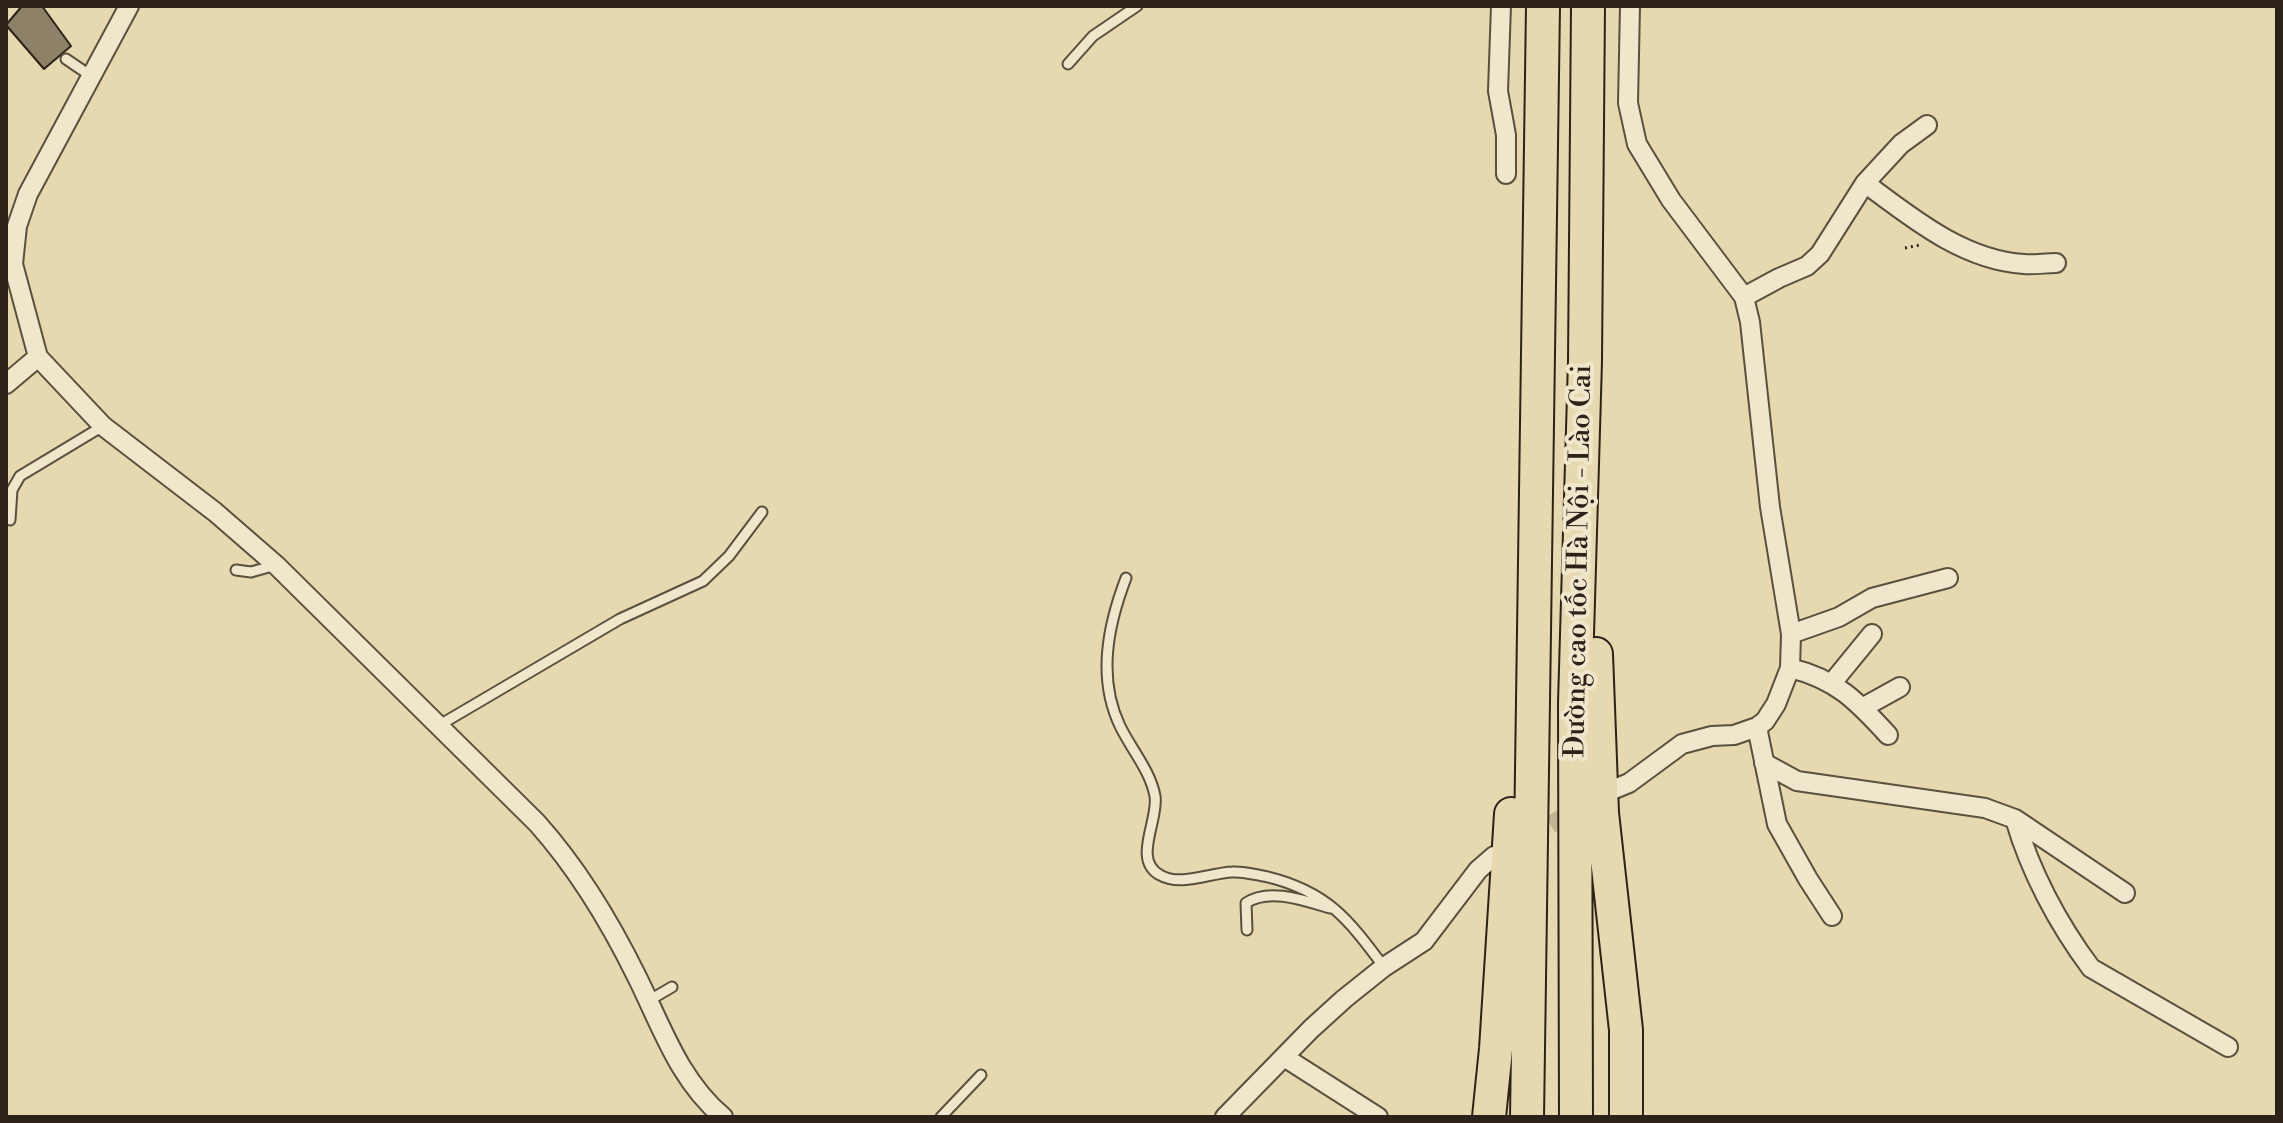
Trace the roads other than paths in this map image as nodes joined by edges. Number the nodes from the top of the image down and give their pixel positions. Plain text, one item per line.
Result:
1 (129, 6) edge
2 (1137, 6) edge
3 (1501, 6) edge
4 (1543, 6) edge
5 (1588, 6) edge
6 (1630, 6) edge
7 (66, 59) dead end
8 (1068, 64) dead end
9 (91, 76) junction
10 (1927, 125) dead end
11 (1506, 174) dead end
12 (1865, 183) junction
13 (10, 262) edge
14 (2056, 263) dead end
15 (1744, 297) junction
16 (38, 357) junction
17 (1585, 361) junction
18 (6, 384) edge
19 (103, 426) junction
20 (762, 512) dead end
21 (10, 520) dead end
22 (276, 565) junction
23 (236, 570) dead end
24 (1126, 578) dead end
25 (1948, 578) dead end
26 (1533, 588) junction
27 (1791, 634) junction
28 (1872, 634) dead end
29 (1790, 668) junction
30 (1832, 683) junction
31 (1900, 687) dead end
32 (1862, 708) junction
33 (438, 726) junction
34 (1757, 727) junction
35 (1888, 735) dead end
36 (1764, 763) junction
37 (1612, 790) dead end
38 (2015, 819) junction
39 (1494, 856) dead end
40 (2125, 893) dead end
41 (1334, 909) junction
42 (1832, 916) dead end
43 (1247, 930) dead end
44 (1384, 967) junction
45 (672, 987) dead end
46 (648, 1001) junction
47 (2228, 1047) dead end
48 (1284, 1057) junction
49 (981, 1075) dead end
50 (723, 1117) edge
51 (941, 1117) edge
52 (1225, 1117) edge
53 (1378, 1117) edge
54 (1489, 1117) edge
55 (1527, 1117) edge
56 (1576, 1117) edge
57 (1626, 1117) edge

1 - 9 street
2 - 8 lane
3 - 11 street
4 - 26 highway, Đường cao tốc Hà Nội - Lào Cai
5 - 17 highway, Đường cao tốc Hà Nội - Lào Cai
6 - 15 street
7 - 9 lane
9 - 13 street
10 - 12 street
12 - 14 street
12 - 15 street
13 - 16 street
15 - 27 street
16 - 18 street
16 - 19 street
17 - 56 highway, Đường cao tốc Hà Nội - Lào Cai
17 - 57 highway
19 - 21 lane
19 - 22 street
20 - 33 lane
22 - 23 lane
22 - 33 street
24 - 41 lane
25 - 27 street
26 - 54 highway
26 - 55 highway, Đường cao tốc Hà Nội - Lào Cai
27 - 29 street
28 - 30 street
29 - 30 street
29 - 34 street
30 - 32 street
31 - 32 street
32 - 35 street
33 - 46 street
34 - 36 street
34 - 37 street
36 - 38 street
36 - 42 street
38 - 40 street
38 - 47 street
39 - 44 street
41 - 43 lane
41 - 44 lane
44 - 48 street
45 - 46 lane
46 - 50 street
48 - 52 street
48 - 53 street
49 - 51 lane

